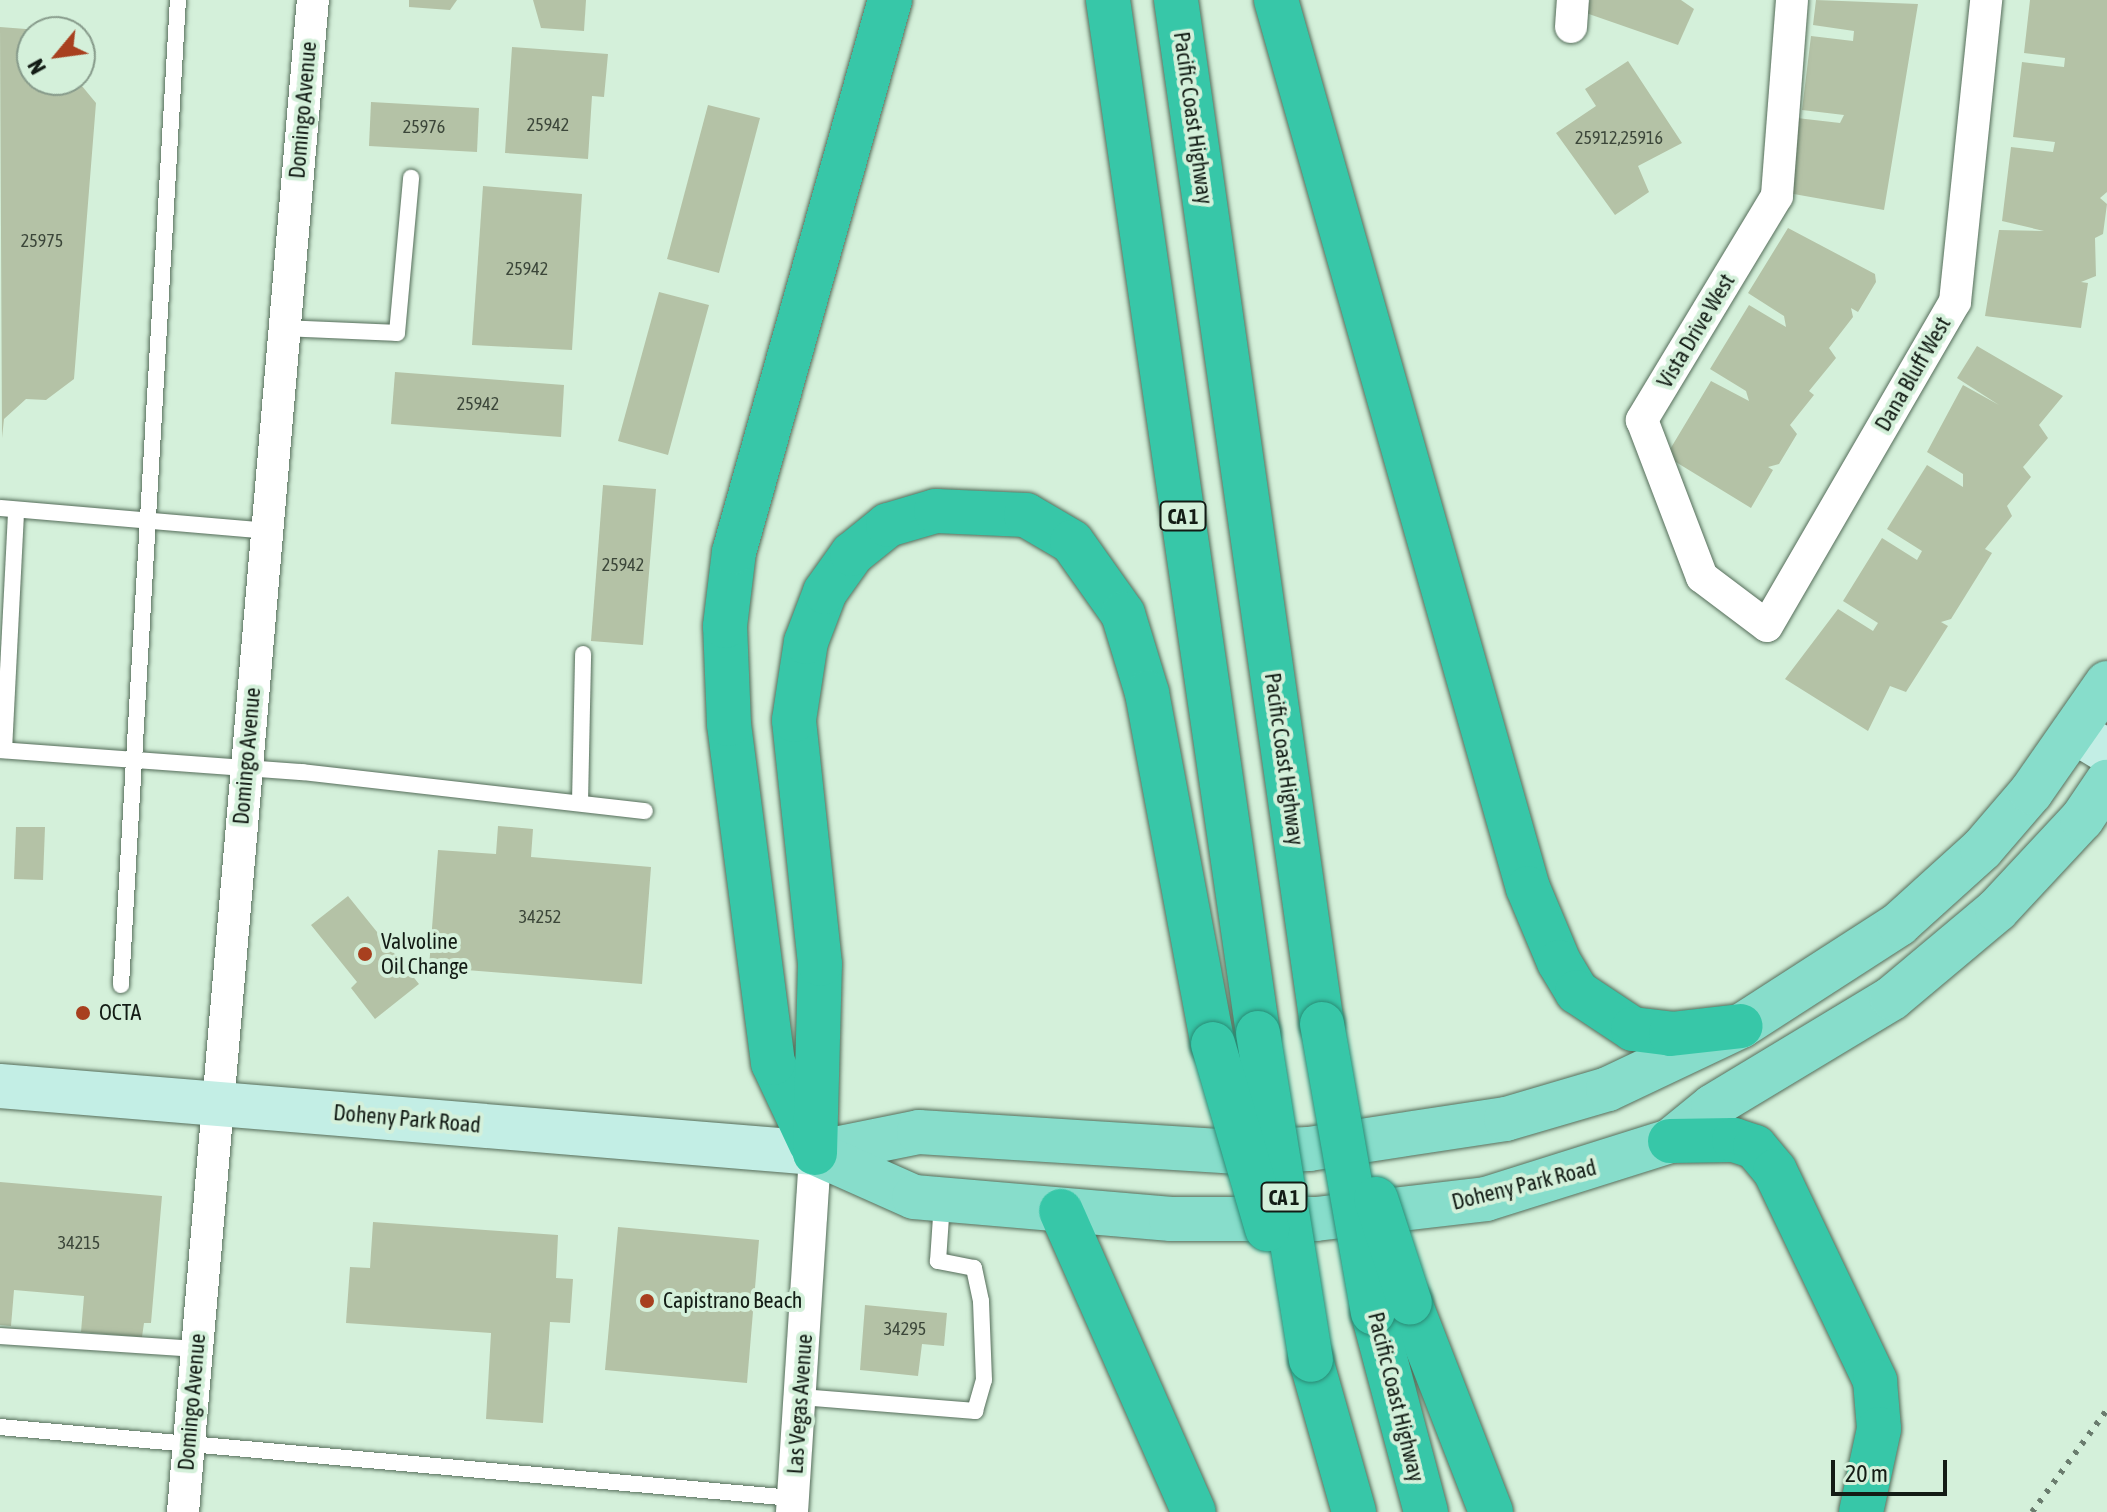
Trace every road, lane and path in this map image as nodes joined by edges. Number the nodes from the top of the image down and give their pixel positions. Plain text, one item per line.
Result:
1 (178, 0) edge
2 (313, 0) edge
3 (890, 0) edge
4 (1108, 0) edge
5 (1176, 0) edge
6 (1276, 0) edge
7 (1792, 0) edge
8 (1986, 0) edge
9 (411, 178) dead end
10 (284, 328) junction
11 (8, 509) edge
12 (144, 521) junction
13 (267, 531) junction
14 (1767, 626) joint
15 (583, 654) dead end
16 (2107, 683) edge
17 (2091, 742) edge
18 (2, 750) edge
19 (132, 761) junction
20 (246, 770) junction
21 (2107, 782) edge
22 (580, 803) junction
23 (645, 811) dead end
24 (121, 985) dead end
25 (1741, 1026) junction
26 (0, 1086) edge
27 (217, 1104) junction
28 (1670, 1141) junction
29 (815, 1153) junction
30 (942, 1201) junction
31 (1061, 1211) junction
32 (1392, 1308) junction
33 (0, 1336) edge
34 (197, 1349) junction
35 (1311, 1360) junction
36 (801, 1397) junction
37 (0, 1427) edge
38 (189, 1442) junction
39 (792, 1505) edge
40 (183, 1512) edge
41 (1194, 1512) edge
42 (1354, 1512) edge
43 (1426, 1512) edge
44 (1491, 1512) edge
45 (1861, 1512) edge

1 - 12 lane
2 - 10 street, Domingo Avenue
3 - 29 highway
4 - 35 highway, CA 1, bridge
5 - 32 highway, Pacific Coast Highway, bridge
6 - 25 highway
7 - 14 street, Vista Drive West
8 - 14 street, Dana Bluff West
9 - 10 lane
10 - 13 street, Domingo Avenue
11 - 12 lane
11 - 18 lane
12 - 13 lane
12 - 19 lane
13 - 20 street, Domingo Avenue
15 - 22 lane
16 - 17 main road
17 - 25 main road, Doheny Park Road
18 - 19 lane
19 - 20 lane
19 - 24 lane
20 - 22 lane
20 - 27 street, Domingo Avenue
21 - 28 main road, Doheny Park Road
22 - 23 lane
25 - 29 main road, Doheny Park Road
26 - 27 main road, Doheny Park Road
27 - 29 main road, Doheny Park Road
27 - 34 street, Domingo Avenue
28 - 31 main road, Doheny Park Road
28 - 45 highway
29 - 30 main road, Doheny Park Road
29 - 35 highway, bridge
29 - 36 street, Las Vegas Avenue
30 - 31 main road, Doheny Park Road
30 - 36 lane
31 - 41 highway
32 - 43 highway, Pacific Coast Highway
32 - 44 highway
33 - 34 lane
34 - 38 street, Domingo Avenue
35 - 42 highway, CA 1
36 - 39 street, Las Vegas Avenue
37 - 38 lane
38 - 39 lane
38 - 40 street, Domingo Avenue

